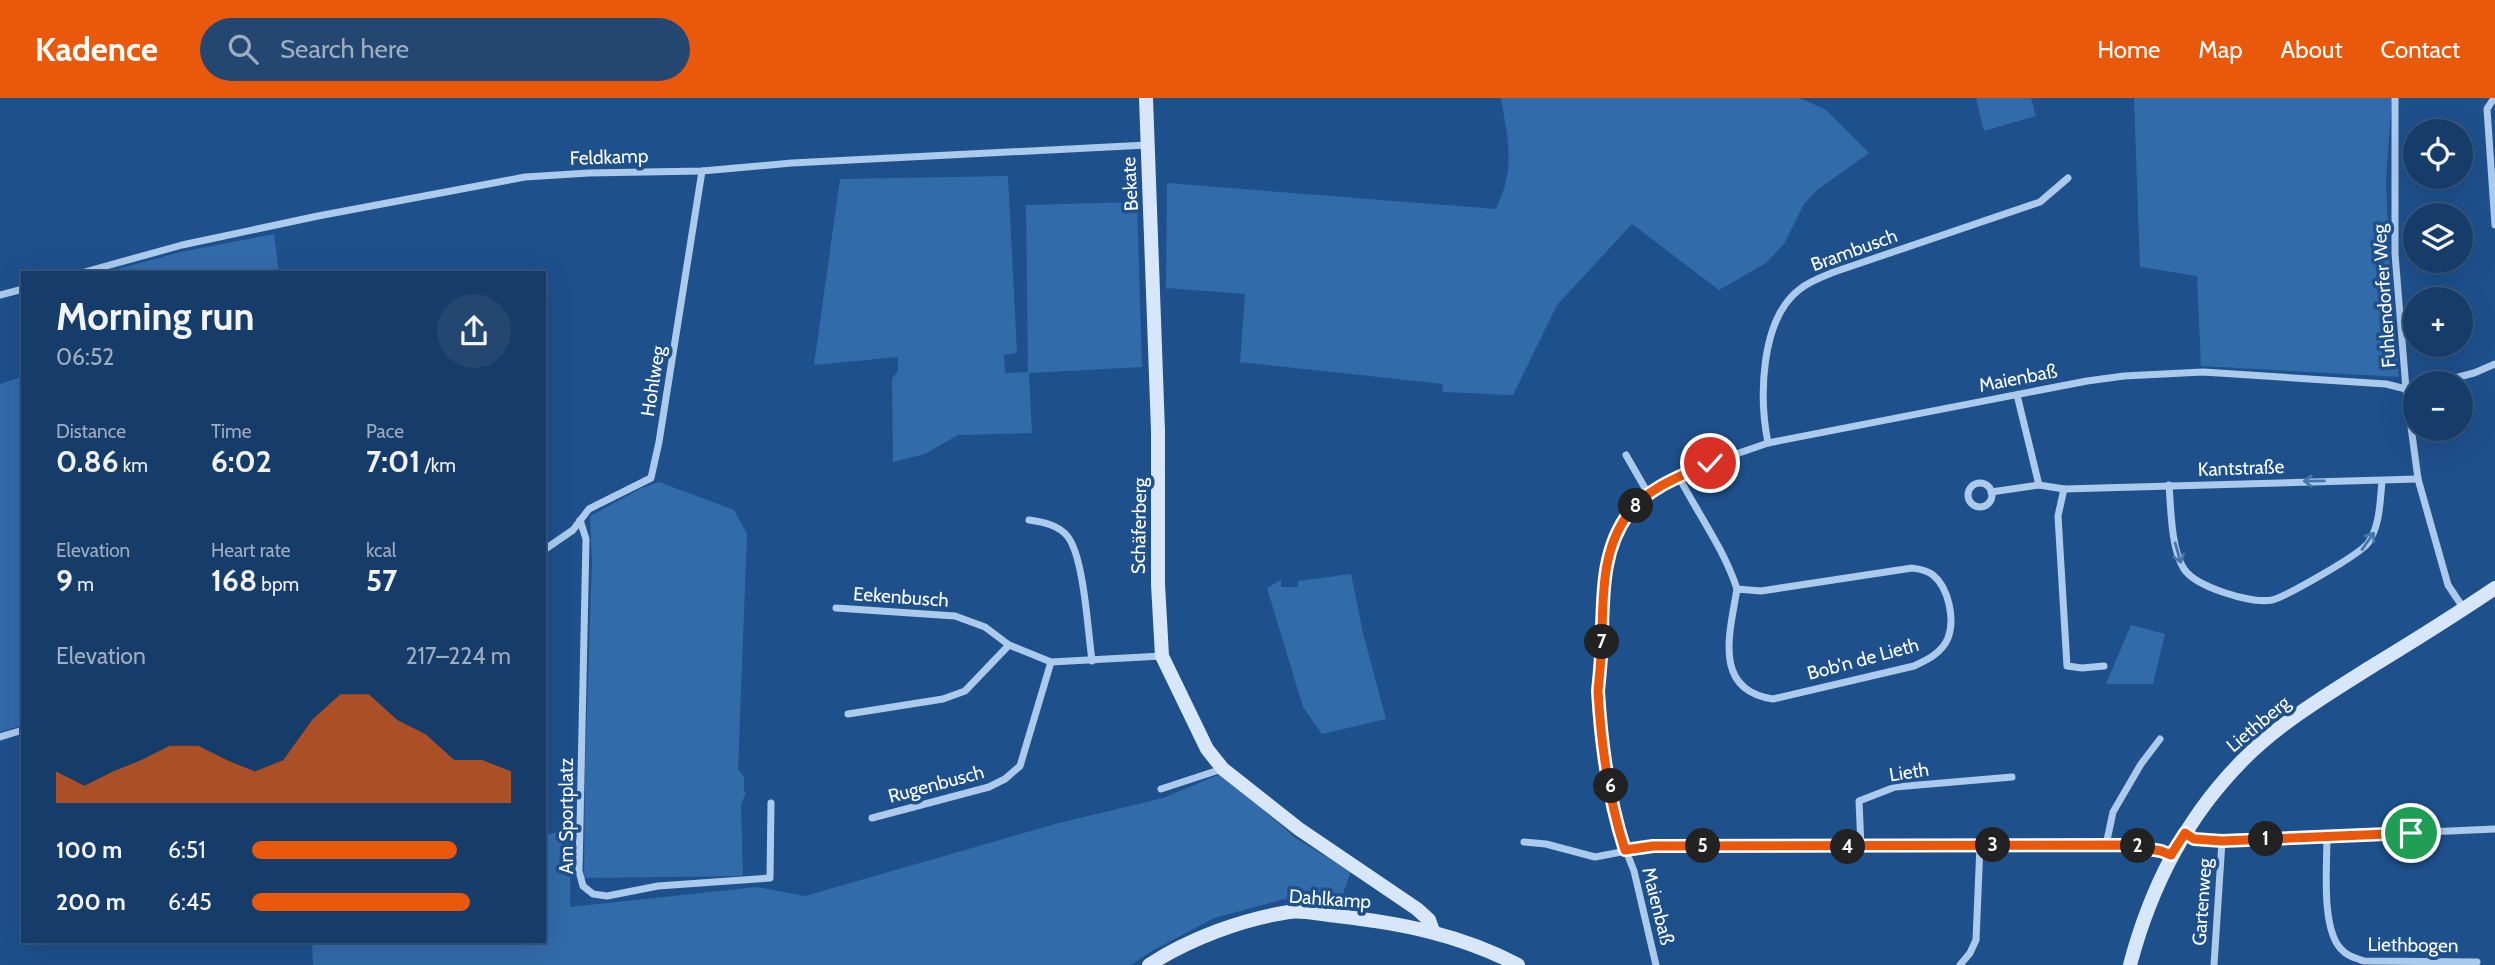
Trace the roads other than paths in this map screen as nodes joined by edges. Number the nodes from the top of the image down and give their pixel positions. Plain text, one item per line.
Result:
1 (1146, 98) edge
2 (2395, 98) edge
3 (2494, 98) edge
4 (1148, 145) junction
5 (702, 171) junction
6 (2068, 178) dead end
7 (2495, 225) edge
8 (1153, 268) joint
9 (89, 271) edge
10 (21, 290) edge
11 (0, 295) edge
12 (2495, 364) edge
13 (2405, 371) edge
14 (2473, 373) edge
15 (2403, 388) edge
16 (2017, 395) junction
17 (2413, 441) edge
18 (1768, 443) junction
19 (1626, 455) dead end
20 (1679, 477) junction
21 (2418, 479) junction
22 (2382, 481) junction
23 (2039, 485) junction
24 (2169, 485) junction
25 (2064, 489) junction
26 (1992, 492) dead end
27 (1649, 495) junction
28 (580, 520) junction
29 (1029, 520) dead end
30 (546, 549) edge
31 (1737, 589) junction
32 (2490, 592) edge
33 (836, 608) dead end
34 (2464, 609) junction
35 (1009, 645) junction
36 (1162, 656) junction
37 (1092, 661) junction
38 (1051, 663) junction
39 (2104, 666) dead end
40 (848, 714) dead end
41 (21, 731) edge
42 (0, 737) edge
43 (2160, 738) dead end
44 (1223, 769) junction
45 (2012, 777) dead end
46 (1161, 789) dead end
47 (771, 803) dead end
48 (872, 818) dead end
49 (2495, 829) edge
50 (2185, 833) junction
51 (2327, 837) junction
52 (2222, 841) junction
53 (1524, 842) dead end
54 (1979, 845) junction
55 (2106, 845) junction
56 (1861, 847) junction
57 (1625, 850) junction
58 (2171, 855) junction
59 (1433, 931) junction
60 (2477, 962) dead end
61 (1149, 965) edge
62 (1518, 965) edge
63 (1656, 965) edge
64 (1960, 965) edge
65 (2130, 965) edge
66 (2214, 965) edge

1 - 4 main road, Bekate
2 - 13 street, Fuhlendorfer Weg
3 - 7 street
4 - 5 street, Feldkamp
4 - 8 main road, Bekate
5 - 9 street, Feldkamp
5 - 28 street, Hohlweg
6 - 18 street, Brambusch
8 - 36 main road, Schäferberg
10 - 11 street
12 - 14 street
15 - 16 street, Maienbaß
16 - 18 street, Maienbaß
16 - 23 street
17 - 21 street, Fuhlendorfer Weg
18 - 20 street, Maienbaß
19 - 27 street
20 - 27 street, Maienbaß
20 - 31 street
21 - 22 street, Kantstraße
21 - 34 street, Fuhlendorfer Weg
22 -> 24 street, Kantstraße
24 -> 22 street
23 - 25 street, Kantstraße
23 - 26 street, Kantstraße
24 - 25 street, Kantstraße
25 - 39 street
27 - 57 street, Maienbaß
28 - 30 street, Hohlweg
28 - 47 street, Am Sportplatz
29 - 37 street
31 - 31 street, Bob'n de Lieth
32 - 34 main road, Liethberg
33 - 35 street, Eekenbusch
34 - 50 main road, Liethberg
35 - 38 street, Eekenbusch
35 - 40 street
36 - 37 street, Eekenbusch
36 - 44 main road, Schäferberg
37 - 38 street, Eekenbusch
38 - 48 street, Rugenbusch
41 - 42 street
43 - 55 street
44 - 46 street
44 - 59 main road, Schäferberg
45 - 56 street, Lieth
49 - 51 street
50 - 52 street
50 - 58 main road, Liethberg
51 - 52 street
51 - 60 street, Liethbogen
52 - 66 street, Gartenweg
53 - 57 street
54 - 55 street
54 - 56 street
54 - 64 street
55 - 58 street
56 - 57 street
57 - 63 street, Maienbaß
58 - 65 main road, Liethberg
59 - 61 main road, Dahlkamp
59 - 62 main road, Dahlkamp

